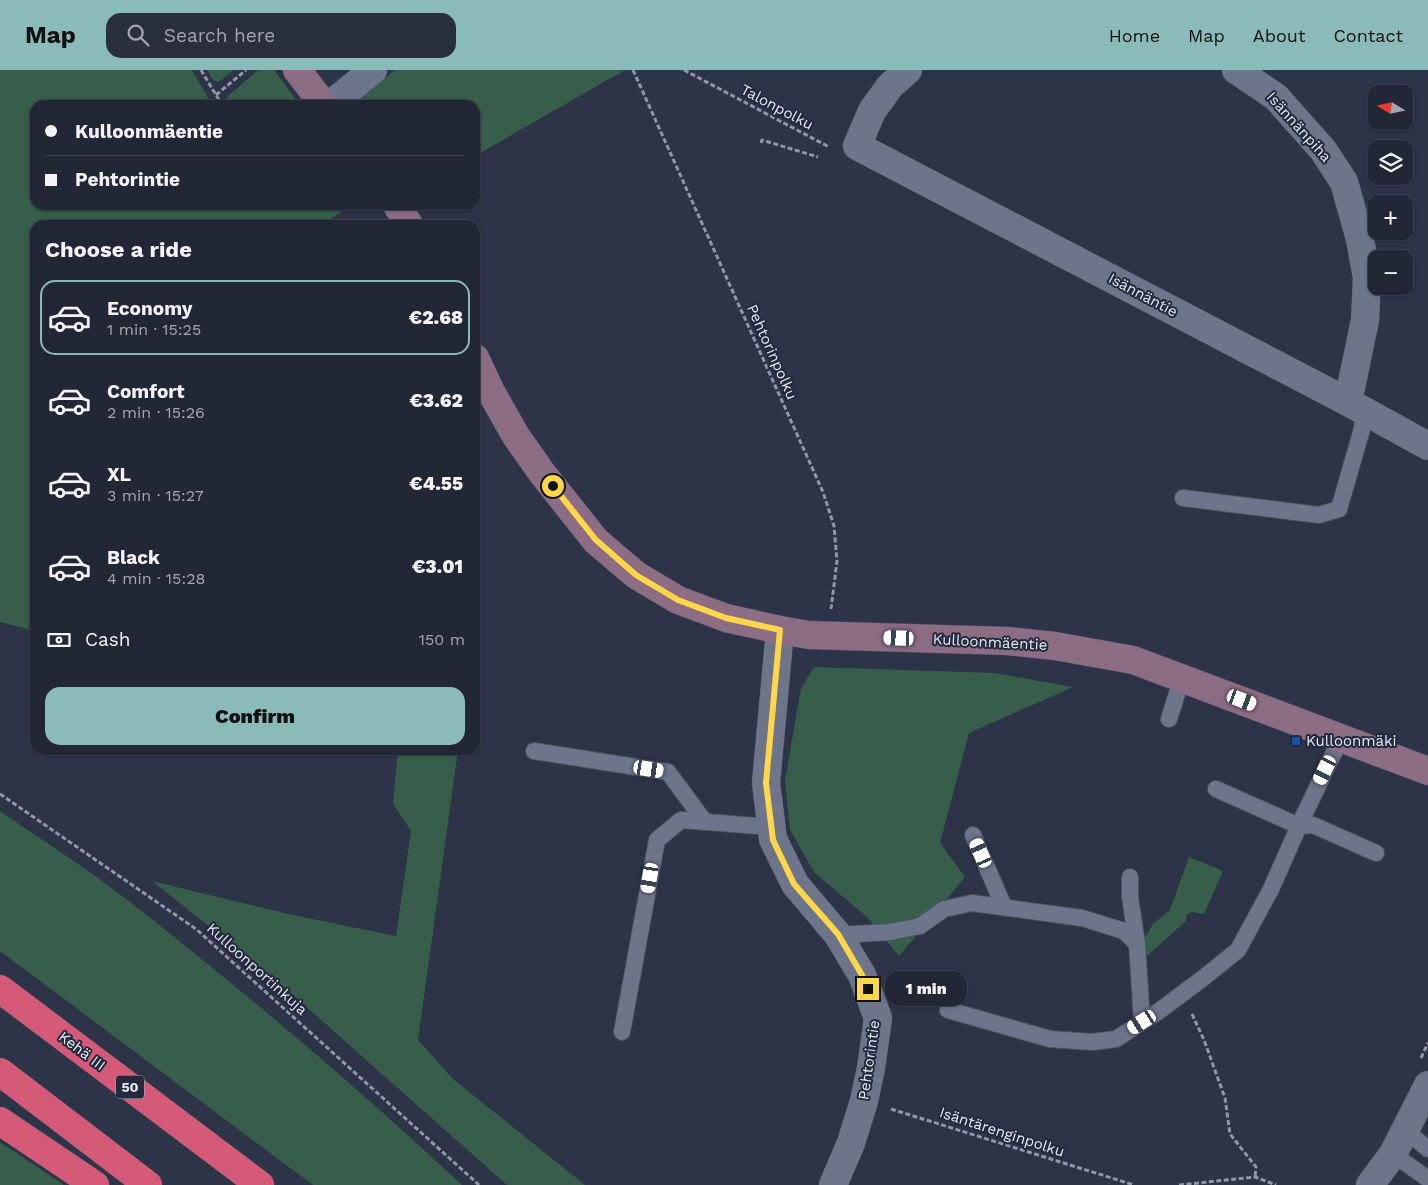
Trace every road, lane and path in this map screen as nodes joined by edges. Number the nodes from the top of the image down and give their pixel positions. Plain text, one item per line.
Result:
1 (201, 70) edge
2 (246, 70) edge
3 (297, 70) edge
4 (373, 70) edge
5 (633, 70) edge
6 (684, 70) edge
7 (908, 70) edge
8 (1236, 70) edge
9 (216, 96) junction
10 (219, 100) edge
11 (320, 100) edge
12 (336, 100) edge
13 (761, 143) dead end
14 (846, 148) junction
15 (818, 157) dead end
16 (480, 369) edge
17 (1356, 407) junction
18 (1425, 437) edge
19 (1183, 498) dead end
20 (780, 630) junction
21 (827, 635) junction
22 (1182, 678) junction
23 (1169, 719) dead end
24 (1341, 738) junction
25 (534, 751) dead end
26 (1428, 771) edge
27 (1216, 789) dead end
28 (0, 794) edge
29 (705, 822) junction
30 (1299, 826) junction
31 (772, 827) junction
32 (973, 835) dead end
33 (1376, 853) dead end
34 (1130, 878) dead end
35 (1004, 907) junction
36 (838, 934) junction
37 (1137, 944) junction
38 (0, 989) edge
39 (1182, 994) junction
40 (948, 1010) dead end
41 (1142, 1022) junction
42 (622, 1032) dead end
43 (0, 1072) edge
44 (1428, 1085) edge
45 (864, 1101) junction
46 (0, 1121) edge
47 (1399, 1143) junction
48 (1428, 1149) edge
49 (1255, 1178) junction
50 (1428, 1179) edge
51 (95, 1185) edge
52 (148, 1185) edge
53 (260, 1185) edge
54 (479, 1185) edge
55 (832, 1185) edge
56 (1134, 1185) edge
57 (1179, 1185) edge
58 (1276, 1185) edge
59 (1370, 1185) edge

1 - 9 path
2 - 9 path
3 - 11 street
4 - 12 street
5 - 21 path, Pehtorinpolku
6 - 14 path, Talonpolku
7 - 14 street
8 - 17 street, Isännänpiha
9 - 10 path
13 - 15 path
14 - 17 street, Isännäntie
16 - 20 street, Kulloonmäentie
17 - 18 street, Isännäntie
17 - 19 lane
20 - 21 street, Kulloonmäentie
20 - 31 street, Pehtorintie
21 - 22 street, Kulloonmäentie
22 - 23 lane
22 - 24 street, Kulloonmäentie
24 - 26 street, Kulloonmäentie
24 - 30 lane
25 - 29 lane
27 - 30 lane
28 - 54 path, Kulloonportinkuja
29 - 31 lane
29 - 42 lane
30 - 33 lane
30 - 39 lane
31 - 36 street, Pehtorintie
32 - 35 lane
34 - 37 lane
35 - 36 lane
35 - 37 lane
36 - 45 street, Pehtorintie
37 - 41 lane
38 - 53 highway, Kehä III / 50
39 - 41 lane
39 - 49 path
40 - 41 lane
43 - 52 highway
44 - 47 street
45 - 55 street, Pehtorintie
45 - 56 path, Isäntärenginpolku
46 - 51 highway
47 - 48 lane
47 - 50 lane
47 - 59 street
49 - 57 path
49 - 58 path

